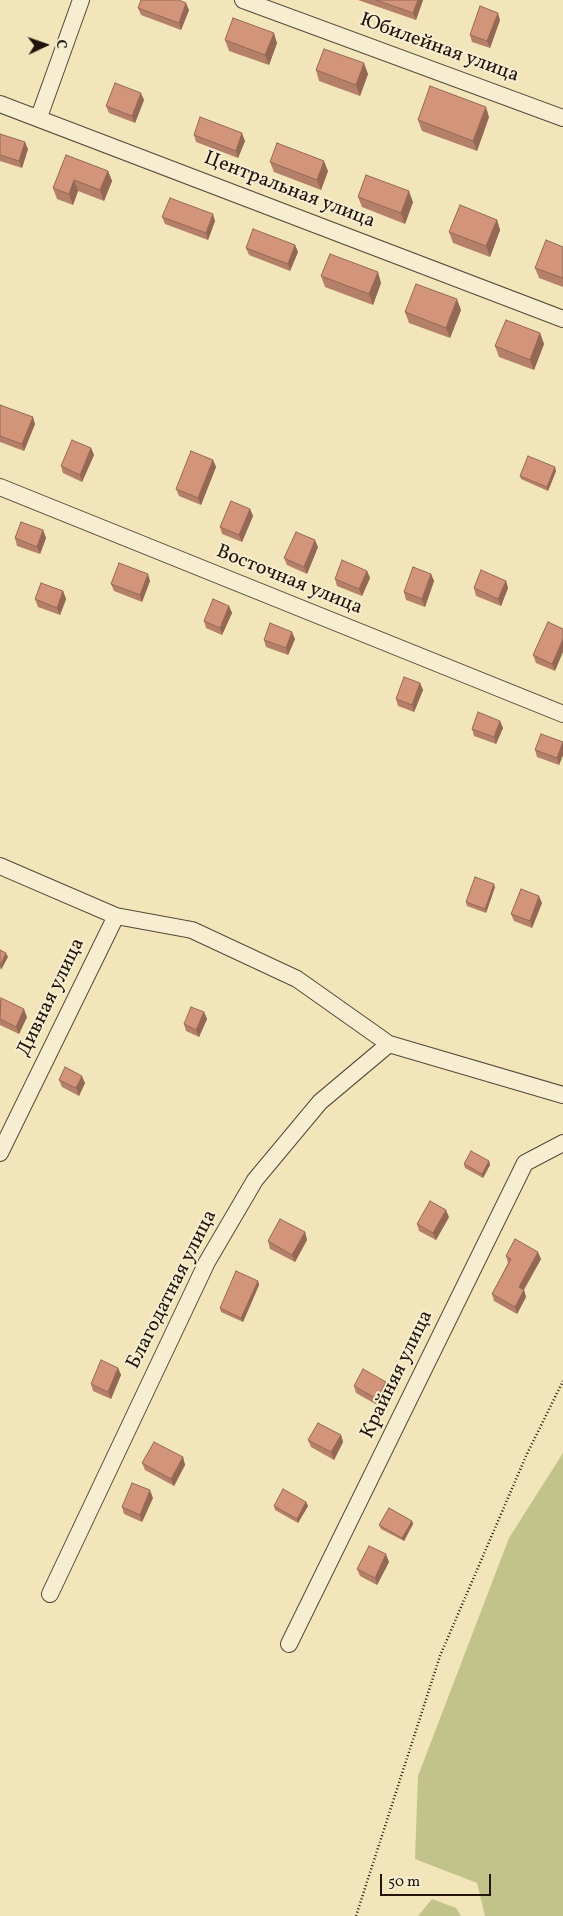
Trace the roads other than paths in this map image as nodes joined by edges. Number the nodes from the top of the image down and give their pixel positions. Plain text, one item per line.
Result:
1 (81, 0) edge
2 (243, 0) edge
3 (0, 104) edge
4 (39, 117) junction
5 (563, 118) edge
6 (563, 318) edge
7 (0, 487) edge
8 (563, 714) edge
9 (0, 866) edge
10 (116, 916) junction
11 (389, 1044) junction
12 (563, 1095) edge
13 (563, 1143) edge
14 (0, 1153) edge
15 (50, 1594) dead end
16 (289, 1644) dead end

1 - 4 street
2 - 5 street, Юбилейная улица
3 - 4 street, Центральная улица
4 - 6 street, Центральная улица
7 - 8 street, Восточная улица
9 - 10 street
10 - 11 street
10 - 14 street, Дивная улица
11 - 12 street
11 - 15 street, Благодатная улица
13 - 16 street, Крайняя улица

